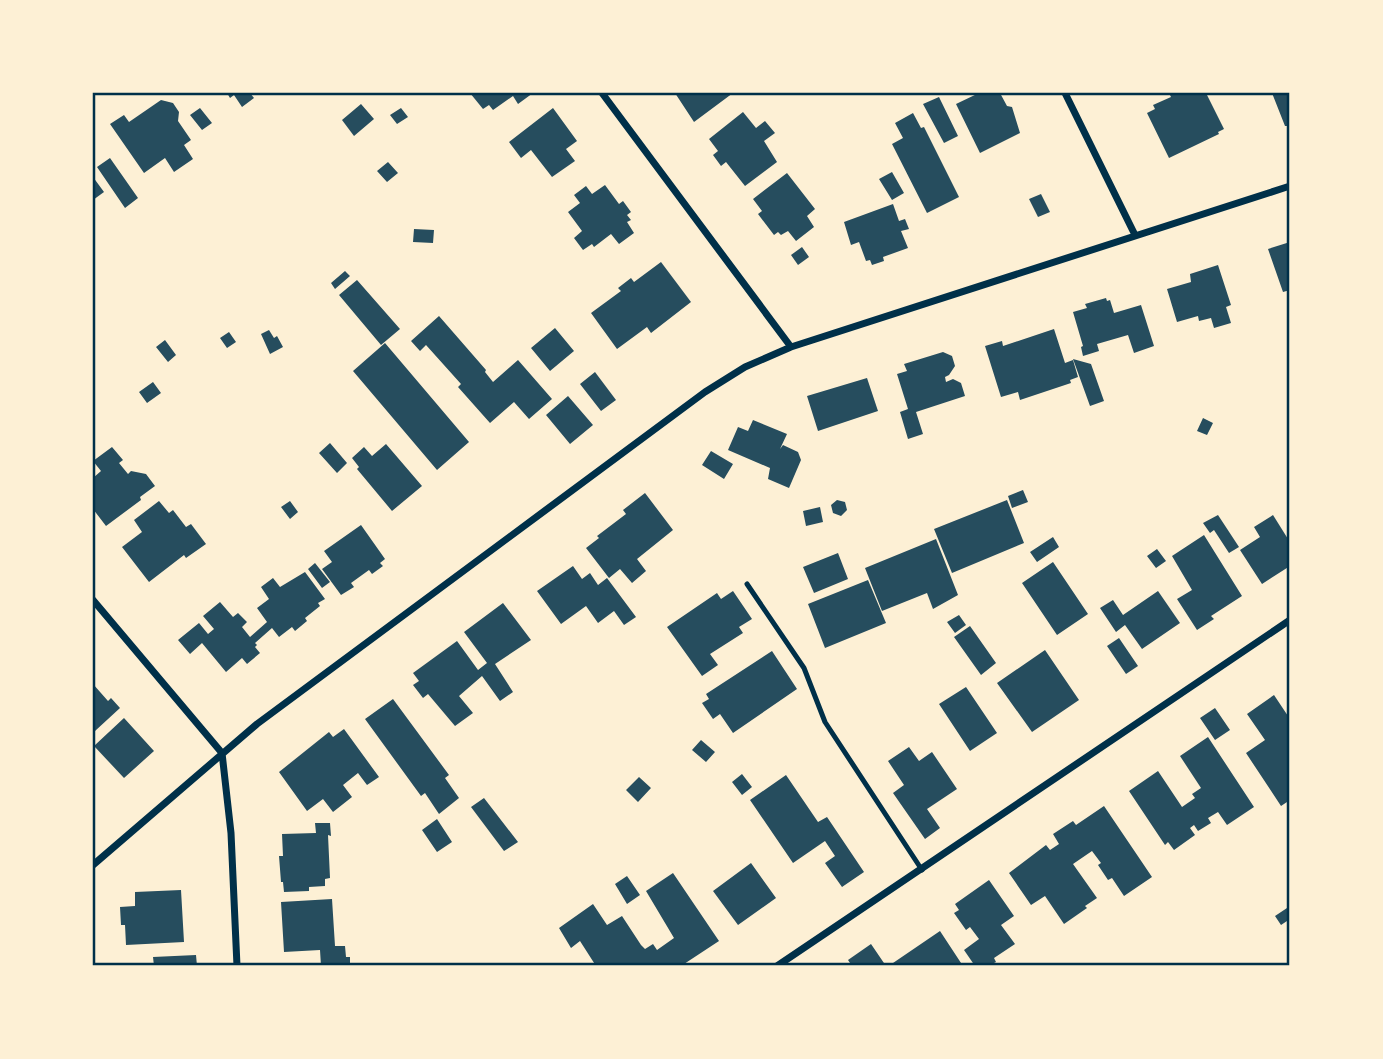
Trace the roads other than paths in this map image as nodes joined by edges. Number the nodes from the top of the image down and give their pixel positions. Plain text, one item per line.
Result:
1 (602, 93) edge
2 (1065, 93) edge
3 (1290, 186) edge
4 (1135, 235) junction
5 (791, 347) junction
6 (747, 584) dead end
7 (93, 600) edge
8 (1290, 621) edge
9 (222, 753) junction
10 (93, 865) edge
11 (922, 870) junction
12 (237, 966) edge
13 (777, 966) edge

1 - 5 street
2 - 4 street
3 - 4 street
4 - 5 street
5 - 9 street
6 - 11 lane
7 - 9 street
8 - 11 street
9 - 10 street
9 - 12 street
11 - 13 street

